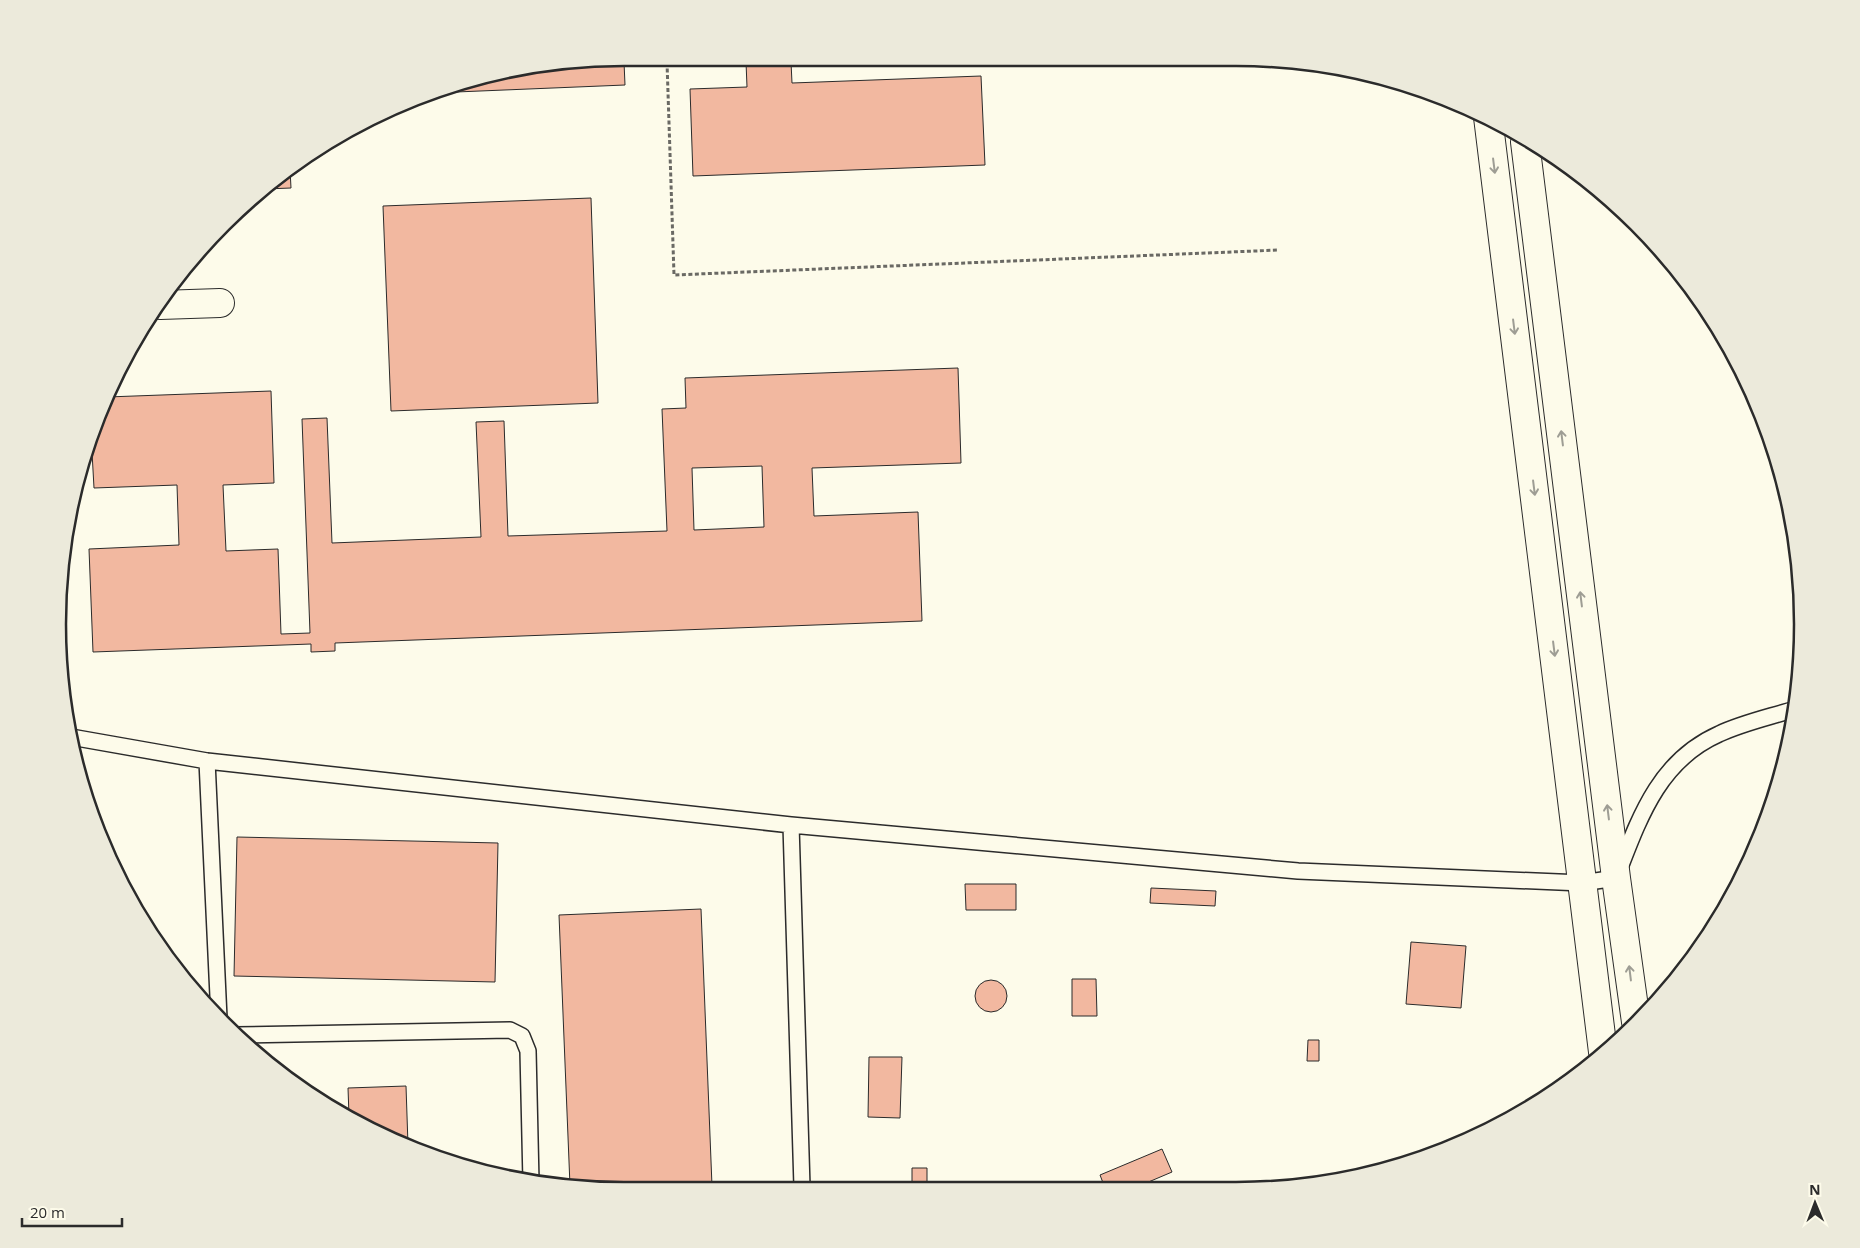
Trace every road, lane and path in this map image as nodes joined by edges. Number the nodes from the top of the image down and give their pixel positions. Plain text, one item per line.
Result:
1 (667, 66) edge
2 (1489, 127) edge
3 (1526, 148) edge
4 (1279, 250) dead end
5 (220, 303) dead end
6 (167, 305) edge
7 (1787, 712) edge
8 (78, 738) edge
9 (207, 762) junction
10 (791, 826) junction
11 (1616, 878) junction
12 (1582, 883) junction
13 (218, 1006) edge
14 (1635, 1013) edge
15 (247, 1035) edge
16 (1602, 1045) edge
17 (532, 1174) edge
18 (802, 1182) edge

1 - 4 path
2 -> 12 street
11 -> 3 street
5 - 6 street
7 - 11 lane
8 - 9 lane
9 - 10 lane
9 - 13 lane
10 - 12 lane
10 - 18 lane
11 - 12 lane
14 -> 11 street
12 - 16 street
15 - 17 lane

